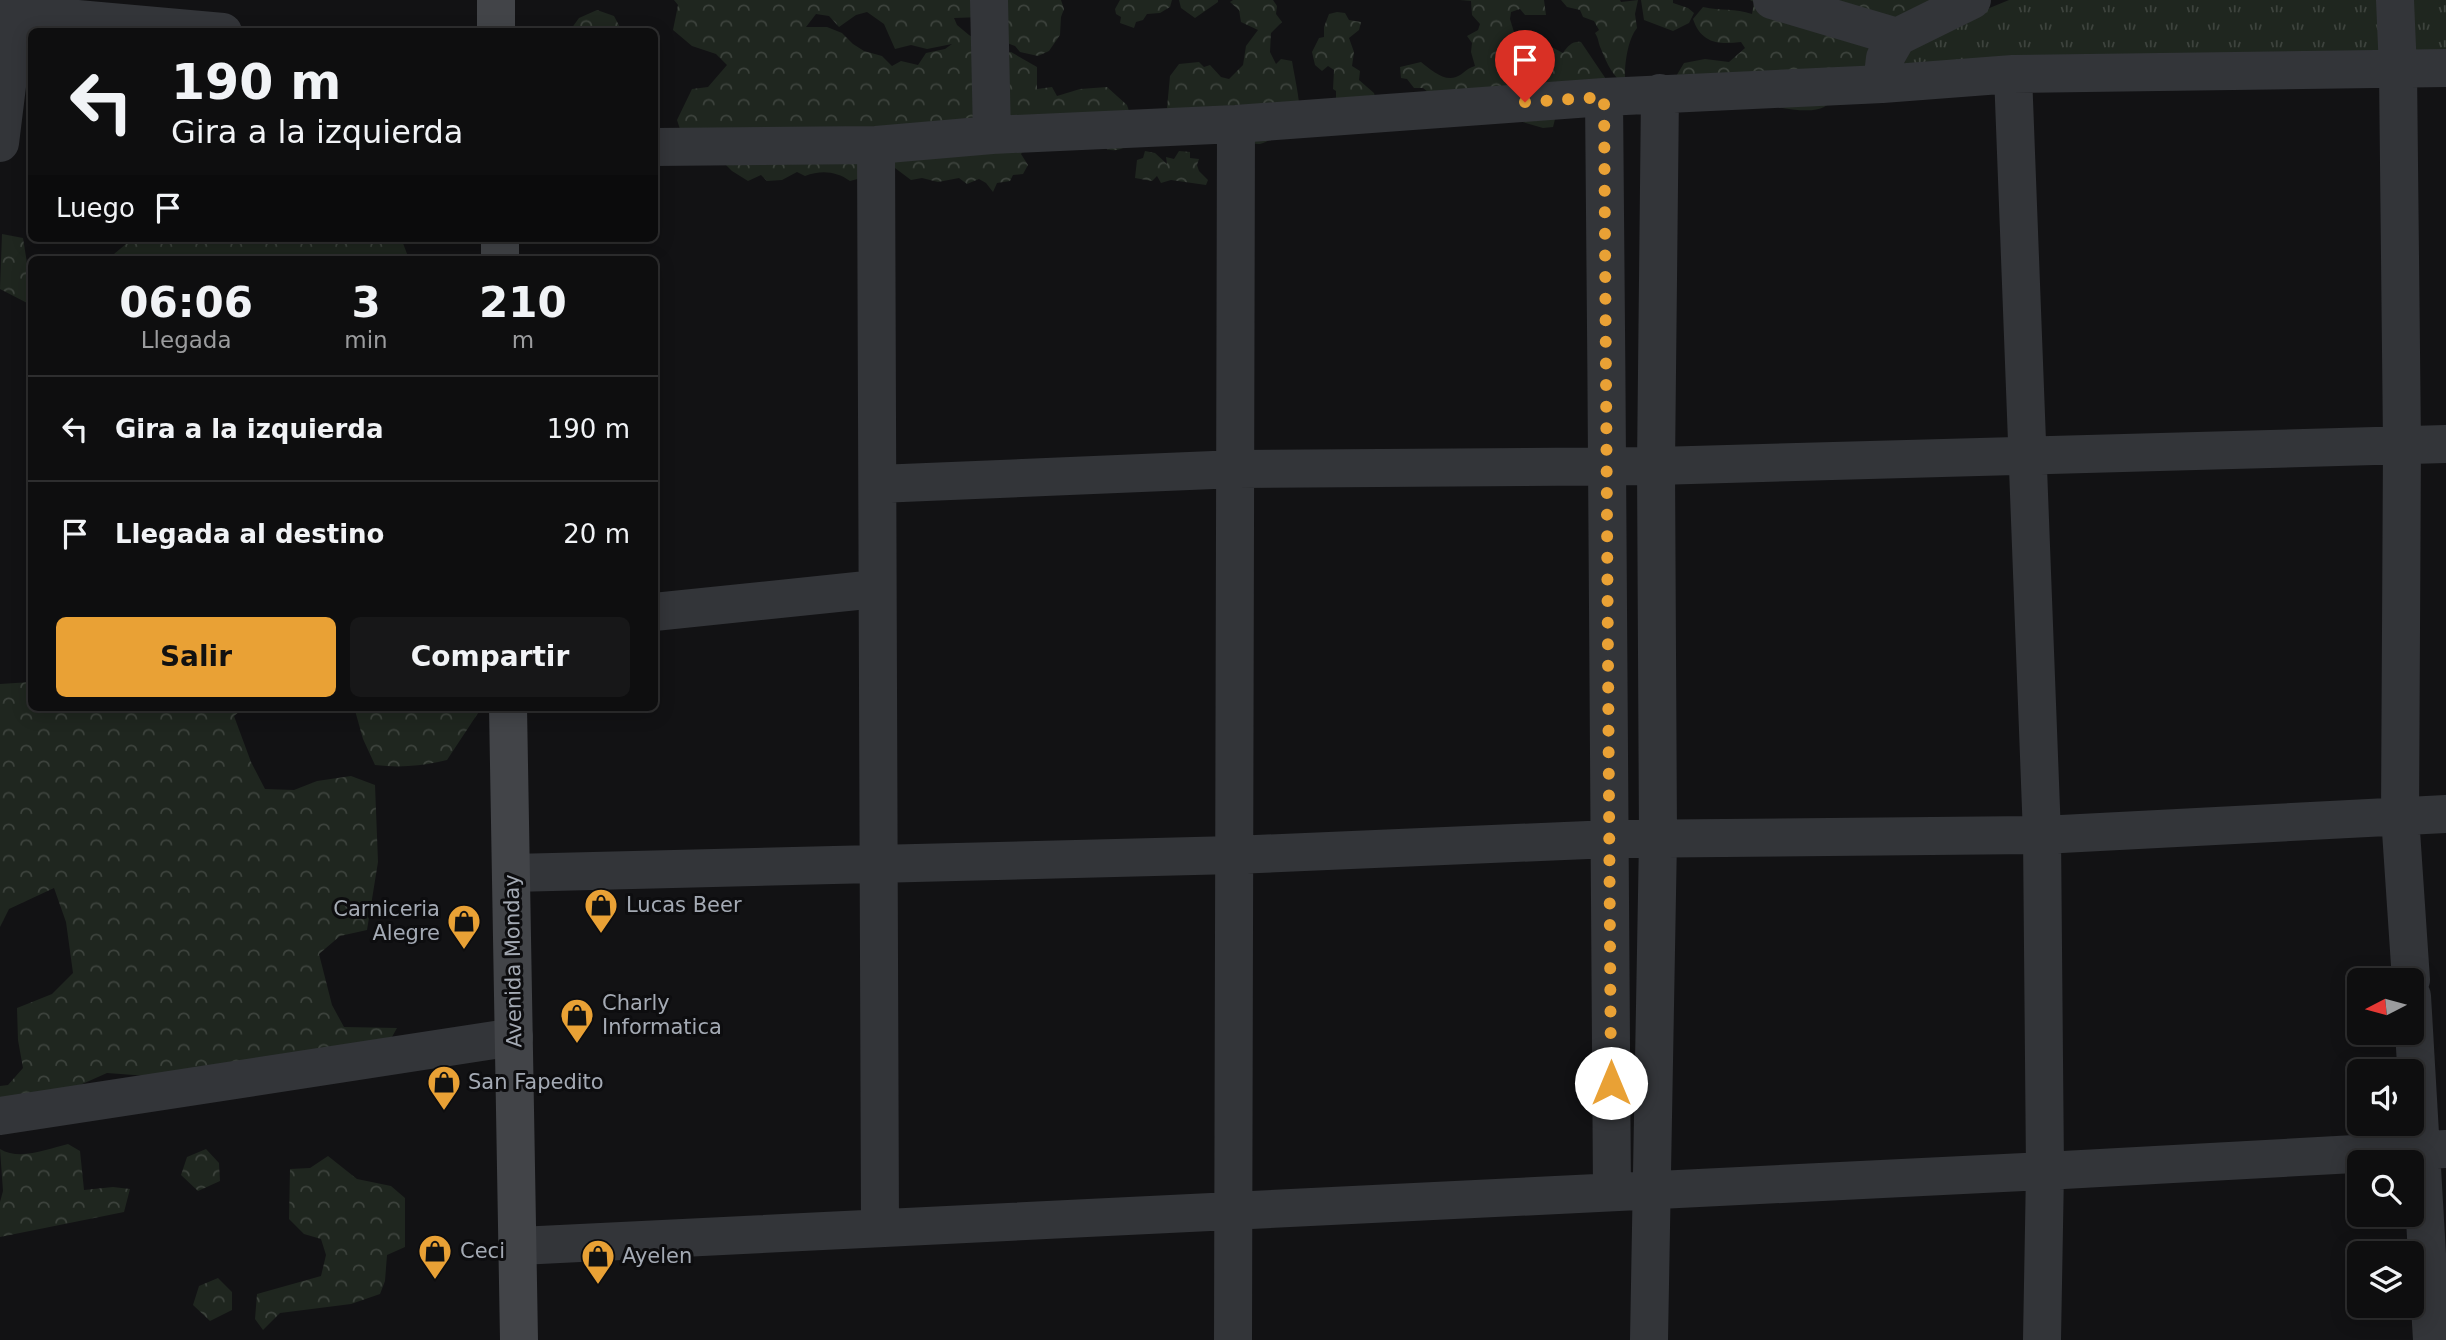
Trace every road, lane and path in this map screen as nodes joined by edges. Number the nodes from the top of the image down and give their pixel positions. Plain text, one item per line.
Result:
1 (496, 0) edge
2 (989, 0) edge
3 (1772, 0) edge
4 (1972, 0) edge
5 (2395, 0) edge
6 (8, 12) edge
7 (180, 28) edge
8 (496, 28) edge
9 (1897, 37) junction
10 (2446, 68) edge
11 (2398, 70) junction
12 (2013, 74) junction
13 (1882, 84) junction
14 (1660, 93) junction
15 (1604, 97) junction
16 (1236, 124) junction
17 (992, 135) junction
18 (0, 143) edge
19 (876, 145) junction
20 (658, 147) edge
21 (2402, 444) junction
22 (2446, 444) edge
23 (2026, 455) junction
24 (1607, 465) junction
25 (1656, 466) junction
26 (1237, 469) junction
27 (878, 484) junction
28 (876, 589) junction
29 (658, 612) edge
30 (508, 711) edge
31 (2446, 814) edge
32 (2400, 816) junction
33 (2042, 835) junction
34 (1611, 839) junction
35 (1658, 839) junction
36 (1234, 855) junction
37 (878, 864) junction
38 (512, 873) junction
39 (2409, 968) edge
40 (514, 1037) junction
41 (2419, 1045) edge
42 (0, 1116) edge
43 (2434, 1149) edge
44 (2045, 1171) junction
45 (1652, 1191) junction
46 (1612, 1192) junction
47 (1233, 1211) junction
48 (880, 1228) junction
49 (519, 1246) junction
50 (519, 1340) edge
51 (1233, 1340) edge
52 (1649, 1340) edge
53 (2042, 1340) edge
54 (2432, 1340) edge

1 - 8 main road
2 - 17 street
3 - 9 street
4 - 9 street
5 - 11 street
6 - 7 street
6 - 18 street
9 - 13 street
10 - 11 street
11 - 12 street
11 - 21 street
12 - 13 street
12 - 23 street
13 - 14 street
14 - 15 street
14 - 25 street
15 - 16 street
15 - 24 street
16 - 17 street
16 - 26 street
17 - 19 street
19 - 20 street
19 - 27 street
21 - 22 street
21 - 23 street
21 - 32 street
23 - 25 street
23 - 33 street
24 - 25 street
24 - 26 street
24 - 34 street
25 - 35 street
26 - 27 street
26 - 36 street
27 - 28 street
28 - 29 street
28 - 37 street
30 - 38 main road, Avenida Monday
31 - 32 street
32 - 33 street
32 - 39 street
33 - 35 street
33 - 44 street
34 - 35 street
34 - 36 street
34 - 46 street
35 - 45 street
36 - 37 street
36 - 47 street
37 - 38 street
37 - 48 street
38 - 40 main road, Avenida Monday
40 - 42 street
40 - 49 main road, Avenida Monday
41 - 43 street
43 - 44 street
43 - 54 street
44 - 45 street
44 - 53 street
45 - 46 street
45 - 52 street
46 - 47 street
47 - 48 street
47 - 51 street
48 - 49 street
49 - 50 main road, Avenida Monday

